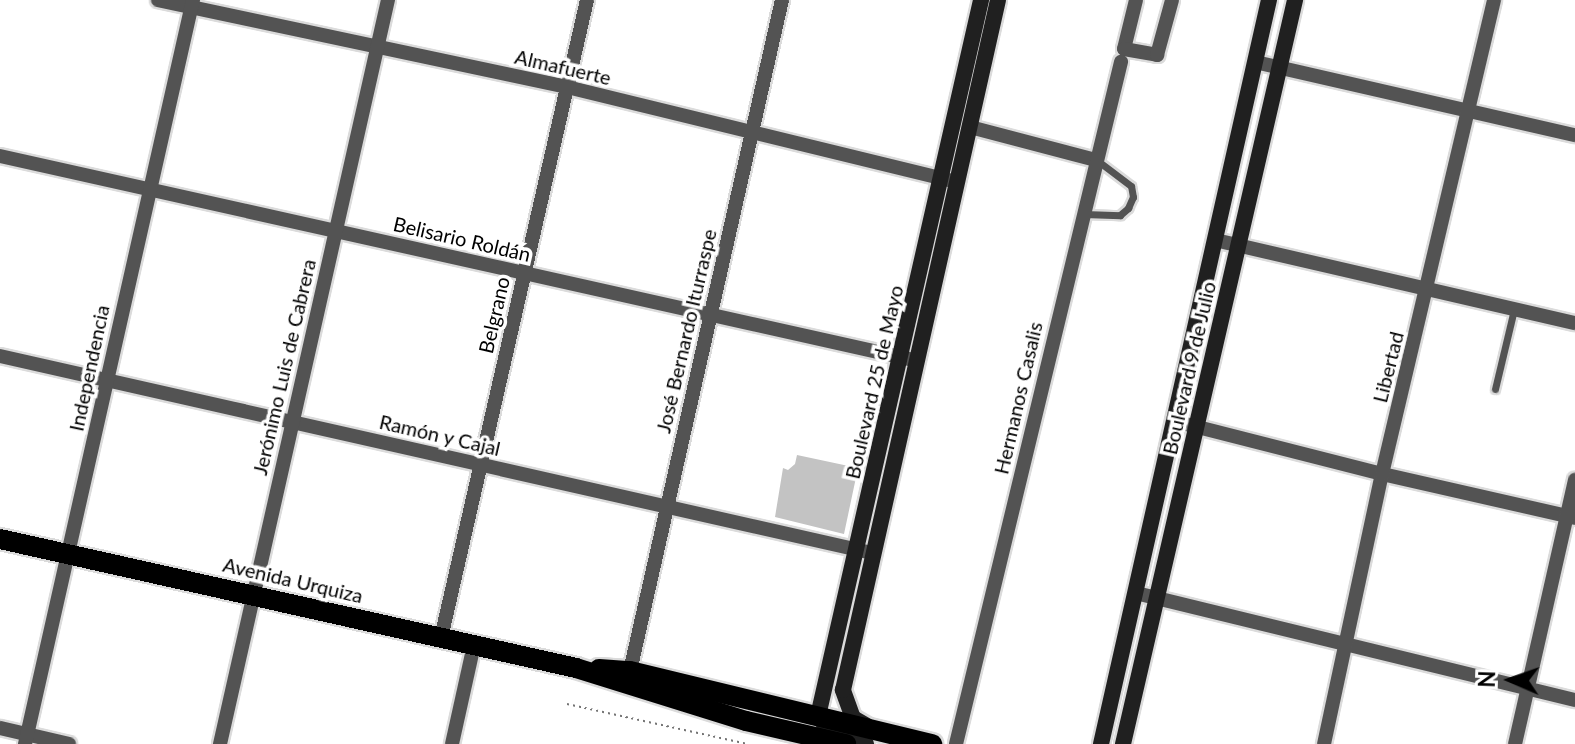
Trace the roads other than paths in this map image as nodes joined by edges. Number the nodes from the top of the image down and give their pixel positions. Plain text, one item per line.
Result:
1 (158, 0) edge
2 (388, 0) edge
3 (587, 0) edge
4 (782, 0) edge
5 (981, 0) edge
6 (998, 0) edge
7 (1136, 0) edge
8 (1172, 0) edge
9 (1269, 0) edge
10 (1295, 0) edge
11 (1494, 0) edge
12 (192, 4) edge
13 (378, 47) junction
14 (1123, 55) junction
15 (1255, 62) junction
16 (1278, 68) junction
17 (567, 87) junction
18 (1470, 111) junction
19 (970, 127) junction
20 (752, 133) junction
21 (1575, 135) edge
22 (0, 156) edge
23 (1096, 160) junction
24 (948, 180) junction
25 (150, 190) junction
26 (1083, 214) junction
27 (336, 231) junction
28 (1215, 240) junction
29 (1237, 245) junction
30 (524, 273) junction
31 (1427, 289) junction
32 (1514, 309) junction
33 (711, 315) junction
34 (1575, 323) edge
35 (0, 356) edge
36 (908, 359) junction
37 (106, 380) junction
38 (1495, 389) dead end
39 (1174, 421) junction
40 (292, 422) junction
41 (1196, 426) junction
42 (481, 465) junction
43 (1382, 474) junction
44 (1575, 480) edge
45 (667, 507) junction
46 (1571, 517) edge
47 (0, 539) edge
48 (864, 552) junction
49 (70, 555) junction
50 (1136, 593) junction
51 (252, 595) junction
52 (1158, 598) junction
53 (441, 638) junction
54 (1346, 644) junction
55 (474, 645) junction
56 (576, 668) junction
57 (630, 671) junction
58 (1527, 689) junction
59 (1575, 700) edge
60 (818, 716) junction
61 (0, 728) edge
62 (870, 737) edge
63 (26, 739) edge
64 (69, 744) edge
65 (220, 744) edge
66 (452, 744) edge
67 (846, 744) edge
68 (932, 744) edge
69 (956, 744) edge
70 (1101, 744) edge
71 (1123, 744) edge
72 (1324, 744) edge
73 (1515, 744) edge

1 - 12 street, Almafuerte
2 - 13 street, Jerónimo Luis de Cabrera
3 - 17 street, Belgrano
4 - 20 street, José Bernardo Iturraspe
5 - 24 main road, Boulevard 25 de Mayo
6 - 19 main road, Boulevard 25 de Mayo
7 - 14 street, Hermanos Casalis
8 - 14 street
9 - 15 main road, Boulevard 9 de Julio
10 - 16 main road, Boulevard 9 de Julio
11 - 18 street, Libertad
12 - 13 street, Almafuerte
12 - 25 street, Independencia
13 - 17 street, Almafuerte
13 - 27 street, Jerónimo Luis de Cabrera
14 - 23 street, Hermanos Casalis
15 - 16 street
15 - 28 main road, Boulevard 9 de Julio
16 - 18 street
16 - 29 main road, Boulevard 9 de Julio
17 - 20 street, Almafuerte
17 - 30 street, Belgrano
18 - 21 street
18 - 31 street, Libertad
19 - 23 street
19 - 24 main road, Boulevard 25 de Mayo
20 - 24 street, Almafuerte
20 - 33 street, José Bernardo Iturraspe
22 - 25 street, Belisario Roldán
23 - 26 street, Hermanos Casalis
23 - 26 lane
24 - 36 main road, Boulevard 25 de Mayo
25 - 27 street, Belisario Roldán
25 - 37 street, Independencia
26 - 69 street, Hermanos Casalis
27 - 30 street, Belisario Roldán
27 - 40 street, Jerónimo Luis de Cabrera
28 - 29 street
28 - 39 main road, Boulevard 9 de Julio
29 - 31 street
29 - 41 main road, Boulevard 9 de Julio
30 - 33 street, Belisario Roldán
30 - 42 street, Belgrano
31 - 32 street
31 - 43 street, Libertad
32 - 34 street
32 - 38 lane
33 - 36 street, Belisario Roldán
33 - 45 street, José Bernardo Iturraspe
35 - 37 street, Ramón y Cajal
36 - 48 main road, Boulevard 25 de Mayo
37 - 40 street, Ramón y Cajal
37 - 49 street, Independencia
39 - 41 street
39 - 50 main road, Boulevard 9 de Julio
40 - 42 street, Ramón y Cajal
40 - 51 street, Jerónimo Luis de Cabrera
41 - 43 street
41 - 52 main road, Boulevard 9 de Julio
42 - 45 street, Ramón y Cajal
42 - 53 street, Belgrano
43 - 46 street
43 - 54 street, Libertad
44 - 46 street
45 - 48 street, Ramón y Cajal
45 - 57 street, José Bernardo Iturraspe
46 - 58 street
47 - 49 main road, Avenida Urquiza
48 - 60 main road, Boulevard 25 de Mayo
48 - 62 main road, Boulevard 25 de Mayo
49 - 51 main road, Avenida Urquiza
49 - 63 street, Independencia
50 - 52 street
50 - 70 main road, Boulevard 9 de Julio
51 - 53 main road, Avenida Urquiza
51 - 65 street, Jerónimo Luis de Cabrera
52 - 54 street
52 - 71 main road, Boulevard 9 de Julio
53 - 55 main road, Avenida Urquiza
54 - 58 street
54 - 72 street, Libertad
55 - 56 main road, Avenida Urquiza
55 - 66 street
56 - 57 main road, Avenida Urquiza
56 - 67 main road, Avenida Urquiza
57 - 60 main road, Avenida Urquiza
58 - 59 street
58 - 73 street
60 - 62 main road, Avenida Urquiza
61 - 63 street
62 - 68 main road, Avenida Urquiza
63 - 64 street

